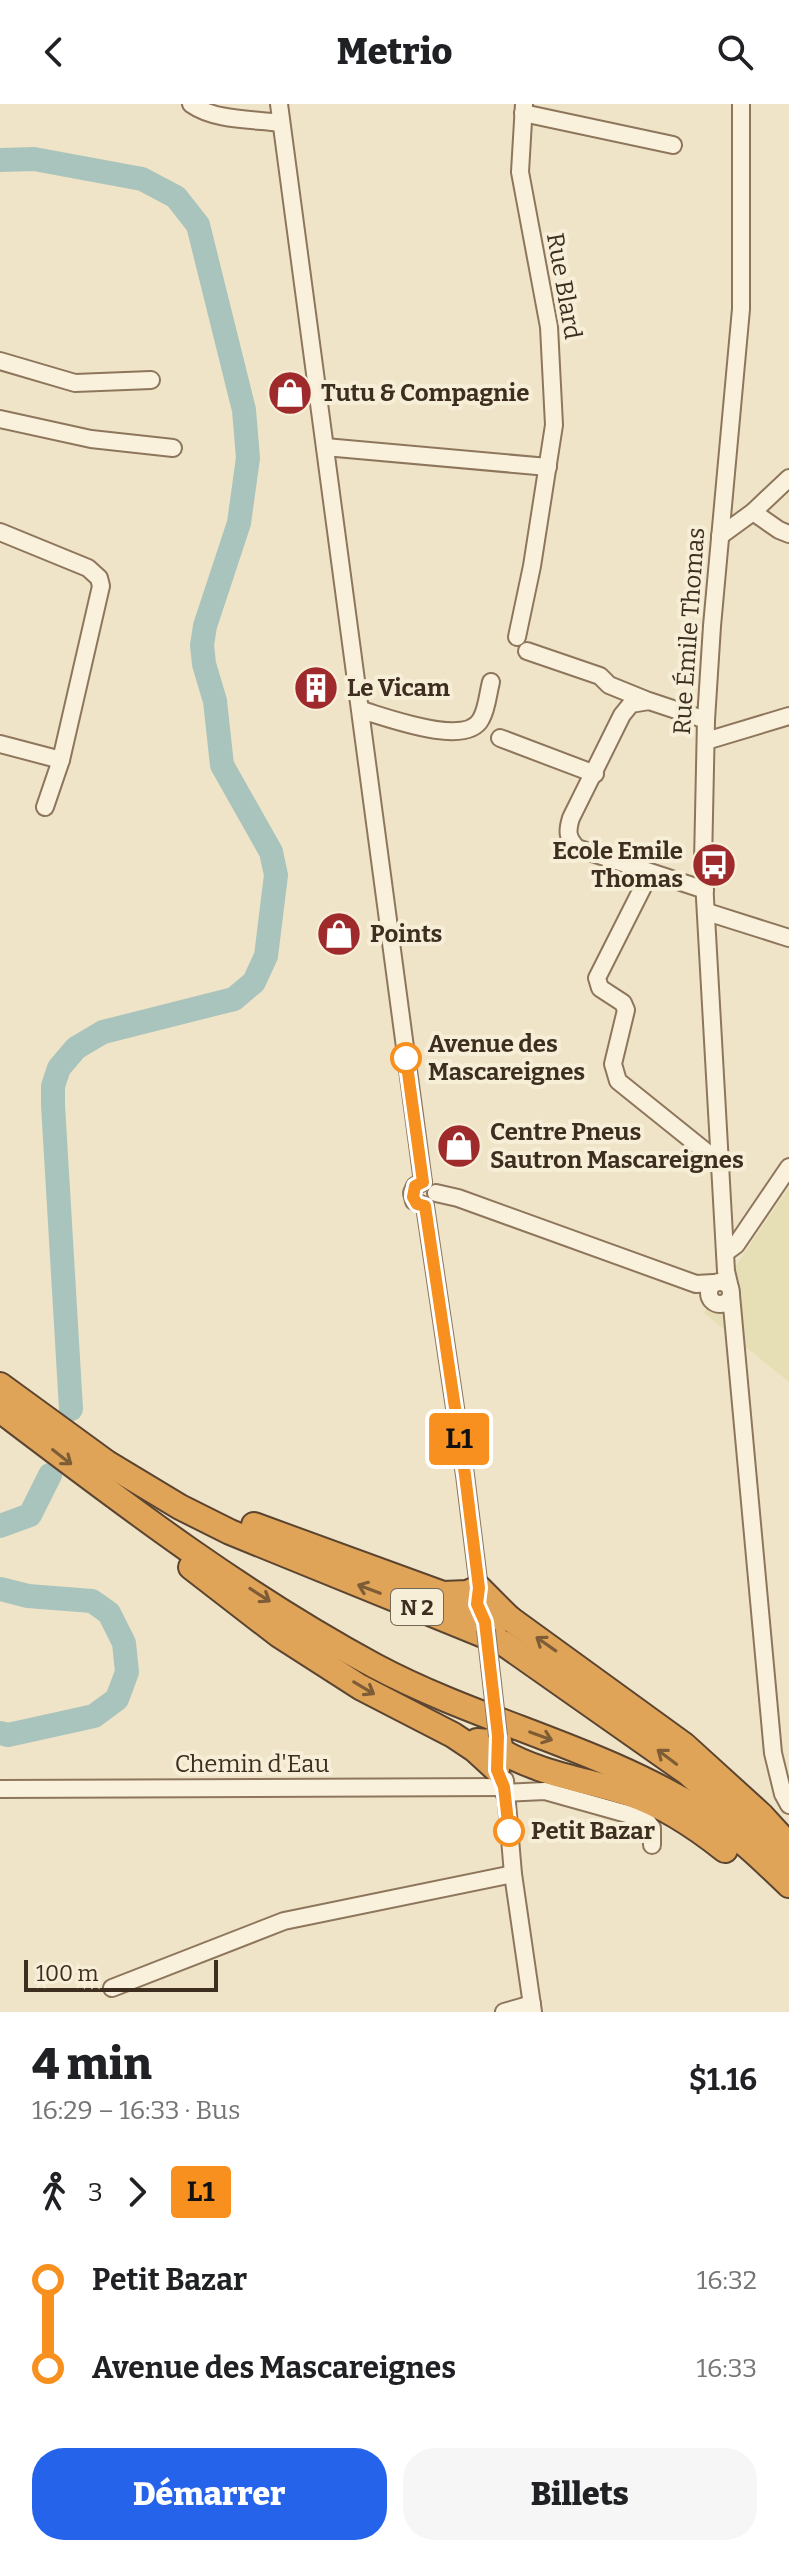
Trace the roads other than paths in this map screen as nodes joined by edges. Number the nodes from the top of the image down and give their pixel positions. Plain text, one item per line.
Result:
1 (191, 104) edge
2 (279, 104) edge
3 (741, 104) edge
4 (524, 109) edge
5 (281, 123) junction
6 (673, 145) dead end
7 (0, 361) edge
8 (151, 380) dead end
9 (0, 419) edge
10 (325, 447) junction
11 (173, 448) dead end
12 (548, 467) junction
13 (789, 478) edge
14 (753, 512) junction
15 (0, 532) edge
16 (789, 534) edge
17 (720, 536) junction
18 (517, 637) dead end
19 (527, 651) dead end
20 (491, 682) dead end
21 (649, 701) junction
22 (361, 710) junction
23 (789, 716) edge
24 (706, 720) junction
25 (500, 738) dead end
26 (706, 741) junction
27 (0, 744) edge
28 (61, 760) junction
29 (595, 774) junction
30 (45, 807) dead end
31 (650, 873) junction
32 (705, 890) junction
33 (707, 912) junction
34 (789, 938) edge
35 (720, 1163) junction
36 (789, 1167) edge
37 (423, 1182) junction
38 (436, 1193) junction
39 (425, 1206) junction
40 (725, 1253) junction
41 (720, 1289) junction
42 (5, 1398) edge
43 (147, 1523) junction
44 (479, 1588) junction
45 (443, 1594) junction
46 (493, 1623) junction
47 (502, 1770) junction
48 (0, 1789) edge
49 (787, 1796) edge
50 (652, 1845) dead end
51 (789, 1846) edge
52 (789, 1863) edge
53 (513, 1874) junction
54 (789, 1885) edge
55 (789, 1902) edge
56 (112, 1988) dead end
57 (532, 2008) edge
58 (504, 2012) edge

1 - 5 street
2 - 5 street
3 - 17 street, Rue Émile Thomas
4 - 6 street, Rue Blard
4 - 12 street, Rue Blard
5 - 10 street
7 - 8 street
9 - 11 street
10 - 12 street
10 - 22 street
12 - 18 street, Rue Blard
13 - 14 street
14 - 16 street
14 - 17 street
15 - 28 street
17 - 24 street, Rue Émile Thomas
19 - 21 street
20 - 22 street
21 - 24 street
21 - 29 street
22 - 37 street
23 - 26 street
24 - 26 street, Rue Émile Thomas
25 - 29 street
26 - 32 street, Rue Émile Thomas
27 - 28 street
28 - 30 street
29 - 31 street
31 - 32 street
31 - 35 street
32 - 33 street, Rue Émile Thomas
33 - 34 street
33 - 35 street, Rue Émile Thomas
35 - 40 street, Rue Émile Thomas
36 - 40 street
37 - 38 street
37 - 39 street
38 - 39 street
38 - 41 street
39 - 44 street
40 - 41 street, Rue Émile Thomas
41 - 49 street
42 -> 43 highway
42 - 45 highway
52 -> 42 highway, N 2
43 -> 47 highway
43 -> 54 highway
44 - 45 highway
44 - 46 highway
45 - 46 highway
46 - 47 street, bridge
51 -> 46 highway
47 - 48 street, Chemin d'Eau
47 - 50 street, Chemin d'Eau
47 - 53 street
47 - 55 highway
53 - 56 street
53 - 57 street
57 - 58 street

